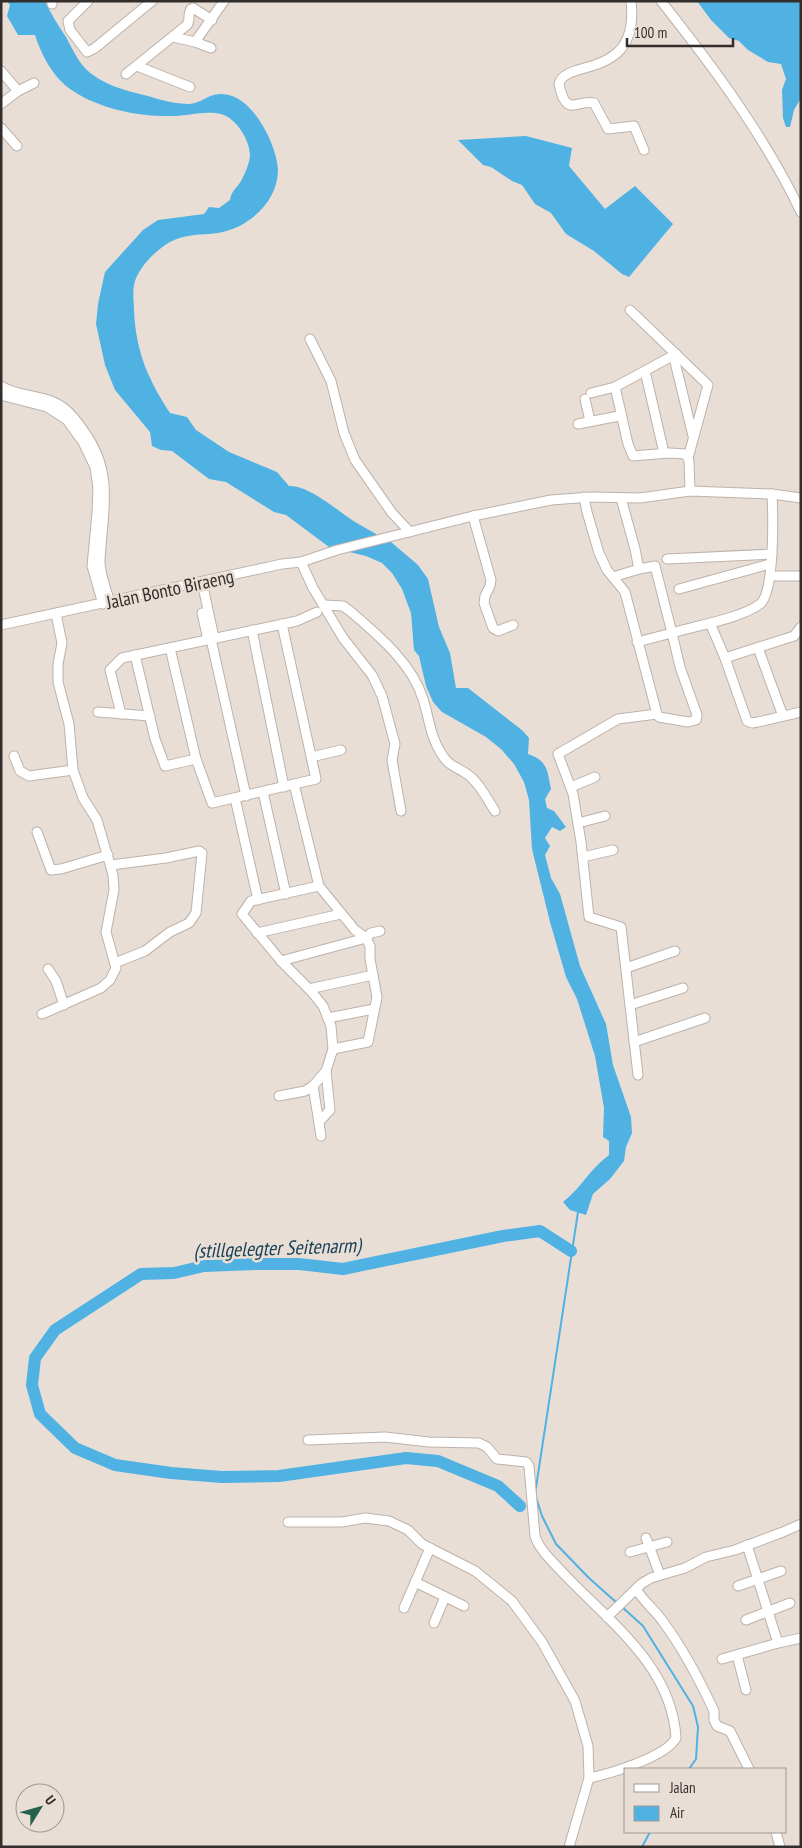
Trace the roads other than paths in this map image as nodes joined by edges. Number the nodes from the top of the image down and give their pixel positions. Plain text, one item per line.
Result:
1 (152, 1) edge
2 (184, 1) edge
3 (224, 1) edge
4 (631, 1) edge
5 (661, 1) edge
6 (86, 2) edge
7 (191, 9) junction
8 (212, 20) junction
9 (173, 37) junction
10 (195, 42) junction
11 (211, 48) dead end
12 (137, 66) junction
13 (1, 71) edge
14 (126, 74) dead end
15 (34, 83) dead end
16 (190, 87) dead end
17 (18, 92) junction
18 (2, 102) edge
19 (1, 128) edge
20 (17, 146) dead end
21 (644, 150) dead end
22 (801, 212) edge
23 (630, 310) dead end
24 (310, 339) dead end
25 (676, 354) junction
26 (645, 370) junction
27 (1, 386) edge
28 (615, 387) junction
29 (1, 396) edge
30 (622, 417) junction
31 (590, 421) junction
32 (578, 424) dead end
33 (694, 438) junction
34 (664, 453) junction
35 (688, 458) junction
36 (690, 491) junction
37 (772, 494) junction
38 (584, 497) junction
39 (621, 498) junction
40 (801, 498) edge
41 (474, 516) junction
42 (410, 532) junction
43 (772, 554) junction
44 (667, 558) dead end
45 (301, 562) junction
46 (770, 564) junction
47 (638, 569) junction
48 (770, 576) junction
49 (801, 576) edge
50 (613, 577) junction
51 (199, 582) junction
52 (679, 589) dead end
53 (106, 603) junction
54 (324, 605) junction
55 (317, 612) dead end
56 (56, 614) junction
57 (710, 623) junction
58 (282, 624) junction
59 (1, 625) edge
60 (513, 625) dead end
61 (801, 627) edge
62 (252, 630) junction
63 (672, 633) junction
64 (211, 639) junction
65 (637, 642) junction
66 (170, 648) junction
67 (758, 648) junction
68 (135, 655) junction
69 (726, 658) junction
70 (98, 712) dead end
71 (801, 712) edge
72 (121, 714) junction
73 (657, 714) junction
74 (150, 716) junction
75 (783, 716) junction
76 (341, 750) dead end
77 (14, 756) dead end
78 (311, 757) junction
79 (196, 759) junction
80 (73, 770) junction
81 (595, 777) dead end
82 (294, 784) junction
83 (284, 787) junction
84 (571, 788) junction
85 (263, 792) junction
86 (246, 796) junction
87 (235, 798) junction
88 (401, 811) dead end
89 (495, 811) dead end
90 (605, 816) dead end
91 (578, 823) junction
92 (37, 832) dead end
93 (613, 850) dead end
94 (108, 855) junction
95 (583, 857) junction
96 (111, 865) junction
97 (319, 886) junction
98 (286, 894) junction
99 (258, 900) junction
100 (341, 914) junction
101 (380, 931) dead end
102 (257, 933) junction
103 (366, 938) junction
104 (675, 951) dead end
105 (282, 961) junction
106 (115, 963) junction
107 (626, 968) junction
108 (48, 969) dead end
109 (372, 975) junction
110 (683, 988) dead end
111 (309, 989) junction
112 (64, 1005) junction
113 (630, 1005) junction
114 (374, 1008) junction
115 (42, 1014) dead end
116 (328, 1018) junction
117 (705, 1018) dead end
118 (634, 1042) junction
119 (333, 1049) junction
120 (326, 1071) junction
121 (638, 1075) dead end
122 (313, 1086) junction
123 (279, 1096) dead end
124 (319, 1122) junction
125 (321, 1136) dead end
126 (308, 1440) dead end
127 (288, 1522) dead end
128 (801, 1524) edge
129 (646, 1538) dead end
130 (667, 1542) dead end
131 (747, 1545) junction
132 (649, 1547) junction
133 (430, 1548) junction
134 (630, 1552) dead end
135 (781, 1572) dead end
136 (660, 1575) junction
137 (757, 1579) junction
138 (416, 1582) junction
139 (738, 1586) dead end
140 (635, 1591) junction
141 (445, 1596) junction
142 (790, 1603) dead end
143 (464, 1606) dead end
144 (404, 1608) dead end
145 (767, 1612) junction
146 (611, 1614) junction
147 (746, 1620) dead end
148 (434, 1623) dead end
149 (801, 1638) edge
150 (778, 1643) junction
151 (737, 1655) junction
152 (722, 1659) dead end
153 (746, 1690) dead end
154 (628, 1768) edge
155 (748, 1768) edge
156 (624, 1769) edge
157 (589, 1778) junction
158 (776, 1833) edge
159 (569, 1847) edge
160 (780, 1847) edge

1 - 6 street
2 - 7 street
3 - 8 street
4 - 21 street
5 - 22 street
7 - 8 street
7 - 9 street
8 - 10 street
9 - 10 street
9 - 12 street
10 - 11 street
12 - 14 street
12 - 16 street
13 - 17 street
15 - 17 street
17 - 18 street
19 - 20 street
23 - 25 street
24 - 42 street
25 - 26 street
25 - 33 street
25 - 33 street
26 - 28 street
26 - 34 street
27 - 53 street
28 - 30 street
28 - 31 street
29 - 53 street
30 - 31 street
30 - 34 street
31 - 32 street
33 - 35 street
34 - 35 street
35 - 36 street
36 - 37 street, Jalan Bonto Biraeng
36 - 39 street, Jalan Bonto Biraeng
37 - 40 street, Jalan Bonto Biraeng
37 - 43 street
38 - 39 street, Jalan Bonto Biraeng
38 - 41 street, Jalan Bonto Biraeng
38 - 50 street
39 - 47 street
41 - 42 street, Jalan Bonto Biraeng
41 - 60 street
42 - 45 street, Jalan Bonto Biraeng
43 - 44 street
43 - 46 street
45 - 51 street, Jalan Bonto Biraeng
45 - 54 street
46 - 48 street
46 - 52 street
47 - 50 street
47 - 63 street
48 - 49 street
48 - 57 street
50 - 65 street
51 - 53 street, Jalan Bonto Biraeng
51 - 64 street
53 - 56 street, Jalan Bonto Biraeng
54 - 88 street
54 - 89 street
55 - 58 street
56 - 59 street, Jalan Bonto Biraeng
56 - 80 street
57 - 63 street
57 - 69 street
58 - 62 street
58 - 78 street
61 - 67 street
62 - 64 street
62 - 83 street
63 - 65 street
63 - 73 street
64 - 66 street
64 - 86 street
65 - 73 street
66 - 68 street
66 - 79 street
67 - 69 street
67 - 75 street
68 - 72 street
68 - 74 street
69 - 75 street
70 - 72 street
71 - 75 street
72 - 74 street
73 - 84 street
74 - 79 street
76 - 78 street
77 - 80 street
78 - 82 street
79 - 87 street
80 - 94 street
81 - 84 street
82 - 83 street
82 - 97 street
83 - 85 street
84 - 91 street
85 - 86 street
85 - 98 street
86 - 87 street
87 - 99 street
90 - 91 street
91 - 95 street
92 - 94 street
93 - 95 street
94 - 96 street
95 - 107 street
96 - 106 street
96 - 106 street
97 - 98 street
97 - 100 street
98 - 99 street
99 - 102 street
100 - 102 street
100 - 103 street
101 - 103 street
102 - 105 street
103 - 105 street
103 - 109 street
104 - 107 street
105 - 111 street
106 - 112 street
107 - 113 street
108 - 112 street
109 - 111 street
109 - 114 street
110 - 113 street
111 - 116 street
112 - 115 street
113 - 118 street
114 - 116 street
114 - 119 street
116 - 119 street
117 - 118 street
118 - 121 street
119 - 120 street
120 - 122 street
120 - 124 street
122 - 123 street
122 - 124 street
124 - 125 street
126 - 146 street
127 - 133 street
128 - 131 street
129 - 132 street
130 - 132 street
131 - 136 street
131 - 137 street
132 - 134 street
132 - 136 street
133 - 138 street
133 - 157 street
135 - 137 street
136 - 140 street
137 - 139 street
137 - 145 street
138 - 141 street
138 - 144 street
140 - 146 street
140 - 155 street
141 - 143 street
141 - 148 street
142 - 145 street
145 - 147 street
145 - 150 street
146 - 154 street
149 - 150 street
150 - 151 street
151 - 152 street
151 - 153 street
156 - 157 street
157 - 159 street
158 - 160 street

